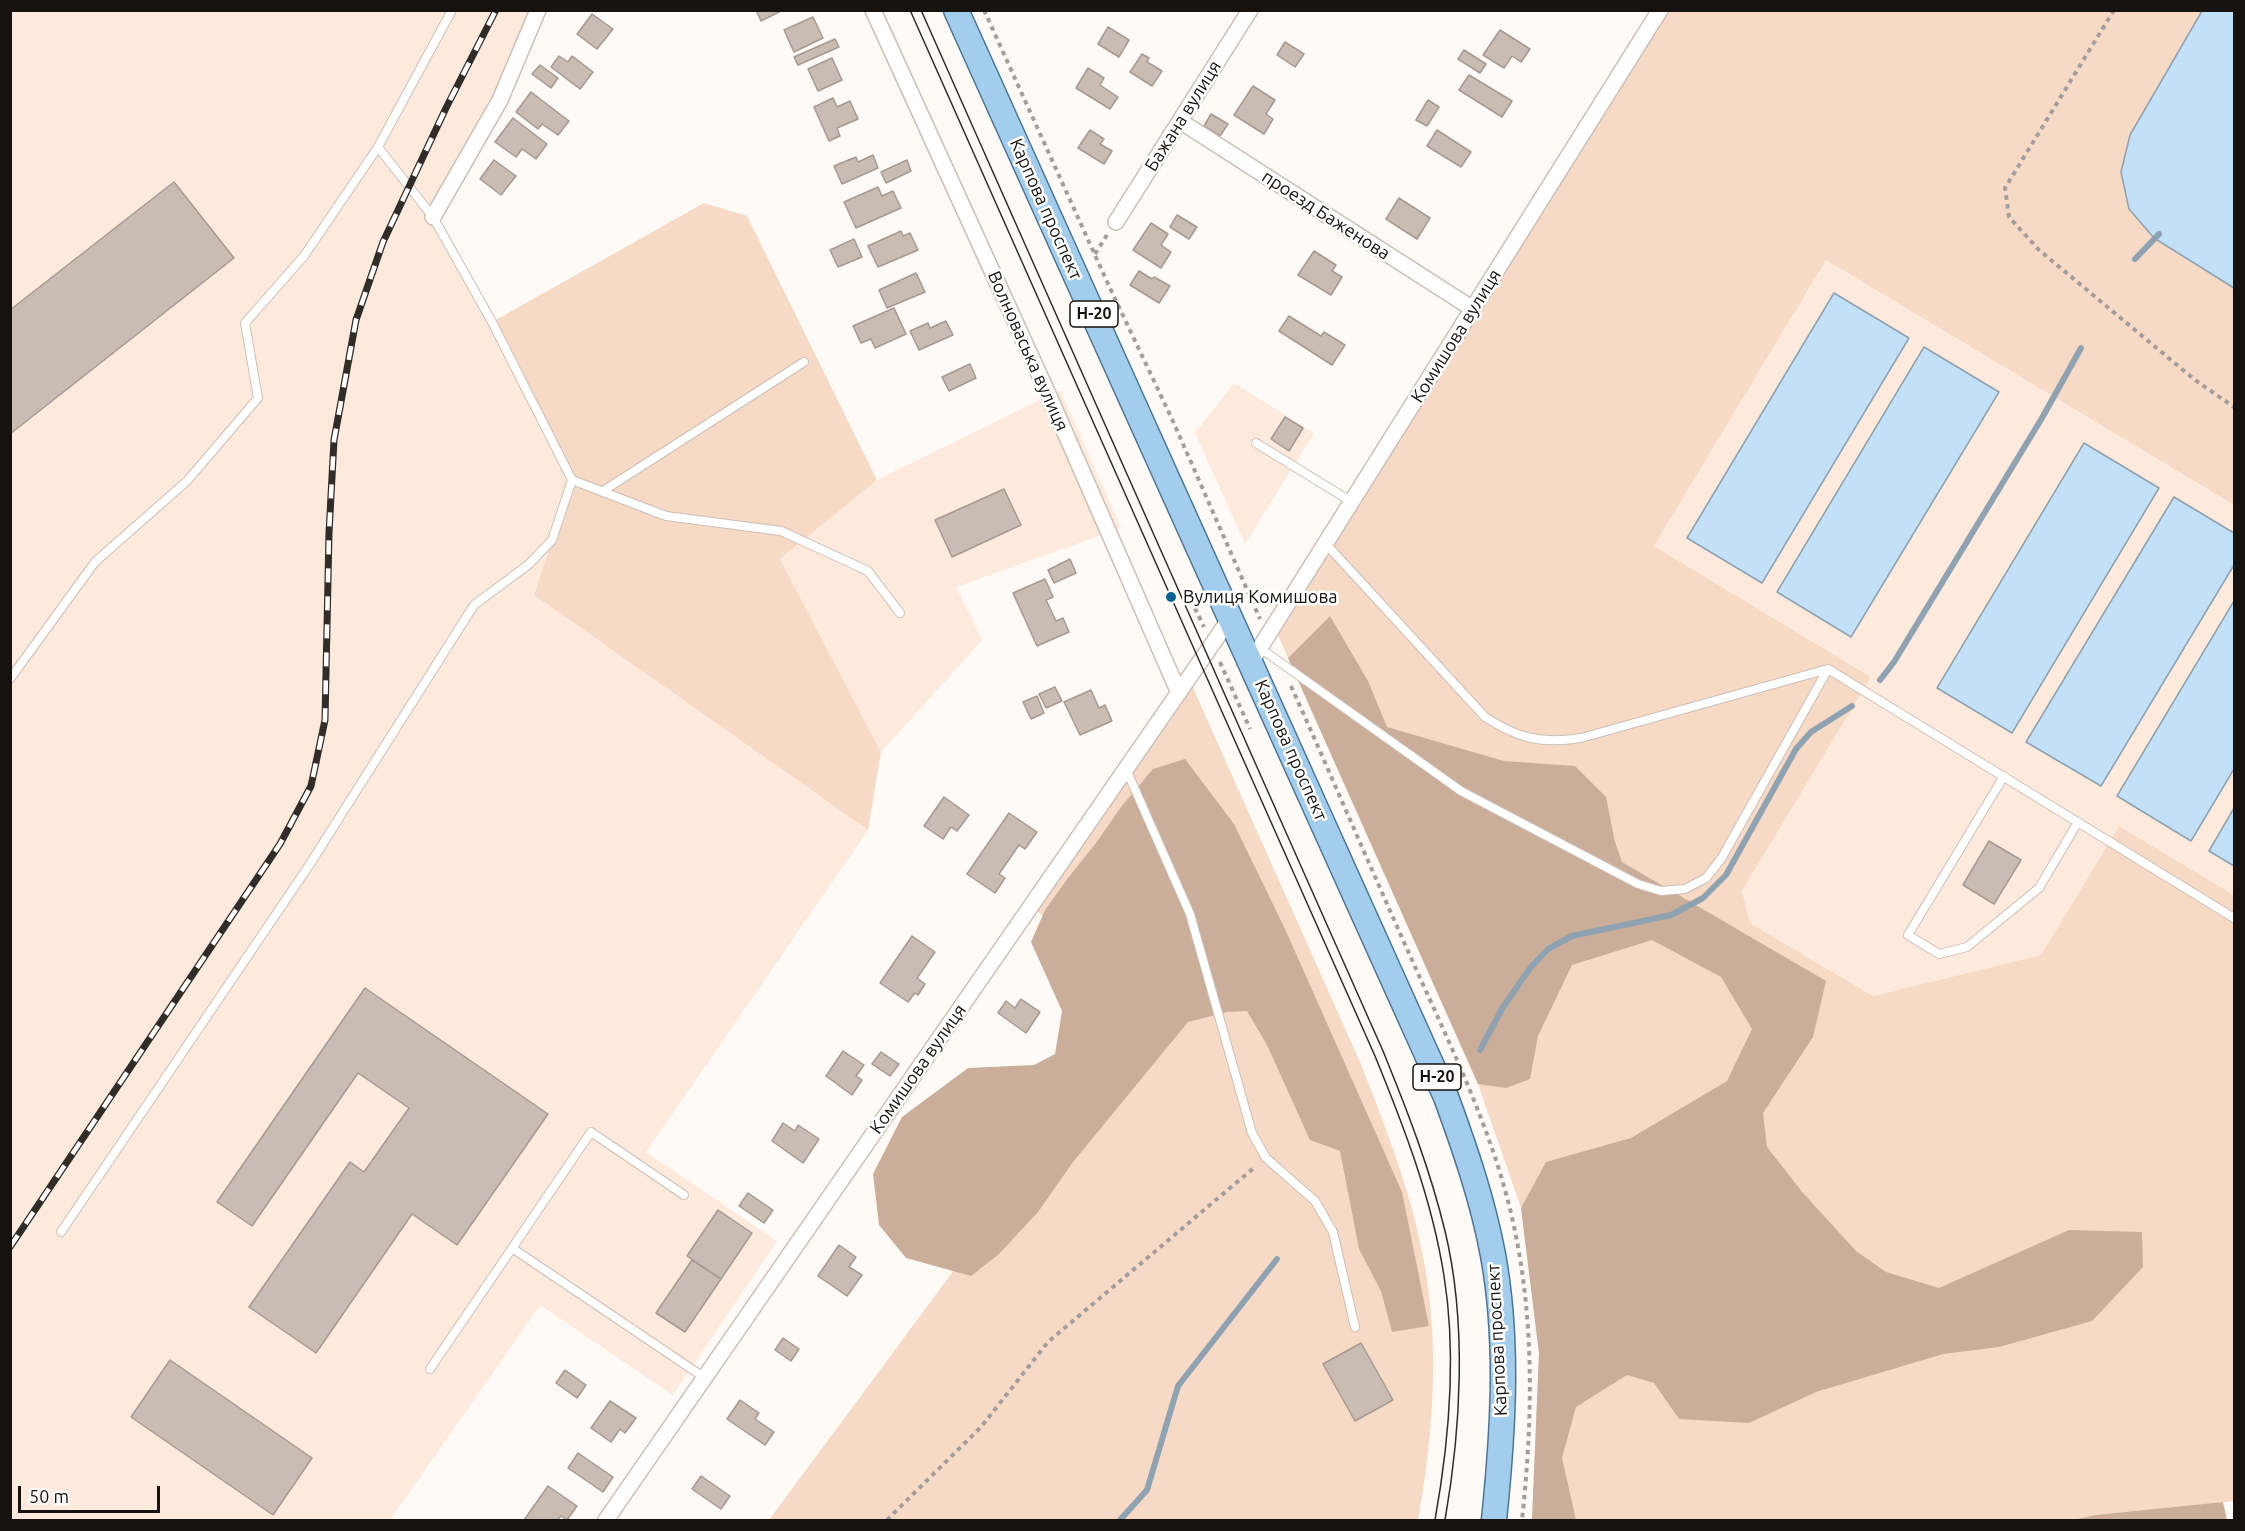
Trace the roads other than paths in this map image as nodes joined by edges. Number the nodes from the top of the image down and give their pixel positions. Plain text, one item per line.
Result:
1 (452, 10) edge
2 (538, 10) edge
3 (873, 10) edge
4 (956, 10) edge
5 (1250, 10) edge
6 (1660, 10) edge
7 (1180, 121) junction
8 (378, 147) junction
9 (434, 217) junction
10 (1116, 222) road end
11 (1473, 309) junction
12 (804, 362) dead end
13 (1256, 443) dead end
14 (572, 480) junction
15 (603, 491) junction
16 (1352, 502) junction
17 (1326, 544) junction
18 (900, 613) dead end
19 (1231, 617) junction
20 (1256, 655) junction
21 (1828, 669) junction
22 (10, 679) edge
23 (1179, 693) junction
24 (1126, 769) junction
25 (2004, 776) junction
26 (2078, 822) junction
27 (2235, 918) edge
28 (684, 1195) dead end
29 (61, 1232) dead end
30 (512, 1248) junction
31 (1355, 1327) dead end
32 (430, 1369) dead end
33 (705, 1378) junction
34 (606, 1521) edge
35 (1494, 1521) edge

1 - 8 lane
2 - 9 street
3 - 23 street, Волноваська вулиця
4 - 19 main road, Карпова проспект / Н-20
5 - 7 street, Бажана вулиця
6 - 11 street, Комишова вулиця
7 - 10 street, Бажана вулиця
7 - 11 street, проезд Баженова
8 - 9 lane
8 - 22 lane
9 - 14 lane
11 - 16 street, Комишова вулиця
12 - 15 lane
13 - 16 lane
14 - 15 lane
14 - 29 lane
15 - 18 lane
16 - 17 street, Комишова вулиця
17 - 20 street, Комишова вулиця
17 - 21 lane
19 - 20 main road, Карпова проспект / Н-20
19 - 23 street, Комишова вулиця
20 - 21 lane
20 - 35 main road, Карпова проспект / Н-20
21 - 25 lane
23 - 24 street, Комишова вулиця
24 - 31 lane
24 - 33 street, Комишова вулиця
25 - 26 lane
25 - 26 lane
26 - 27 lane
28 - 30 lane
30 - 32 lane
30 - 33 lane
33 - 34 street, Комишова вулиця

